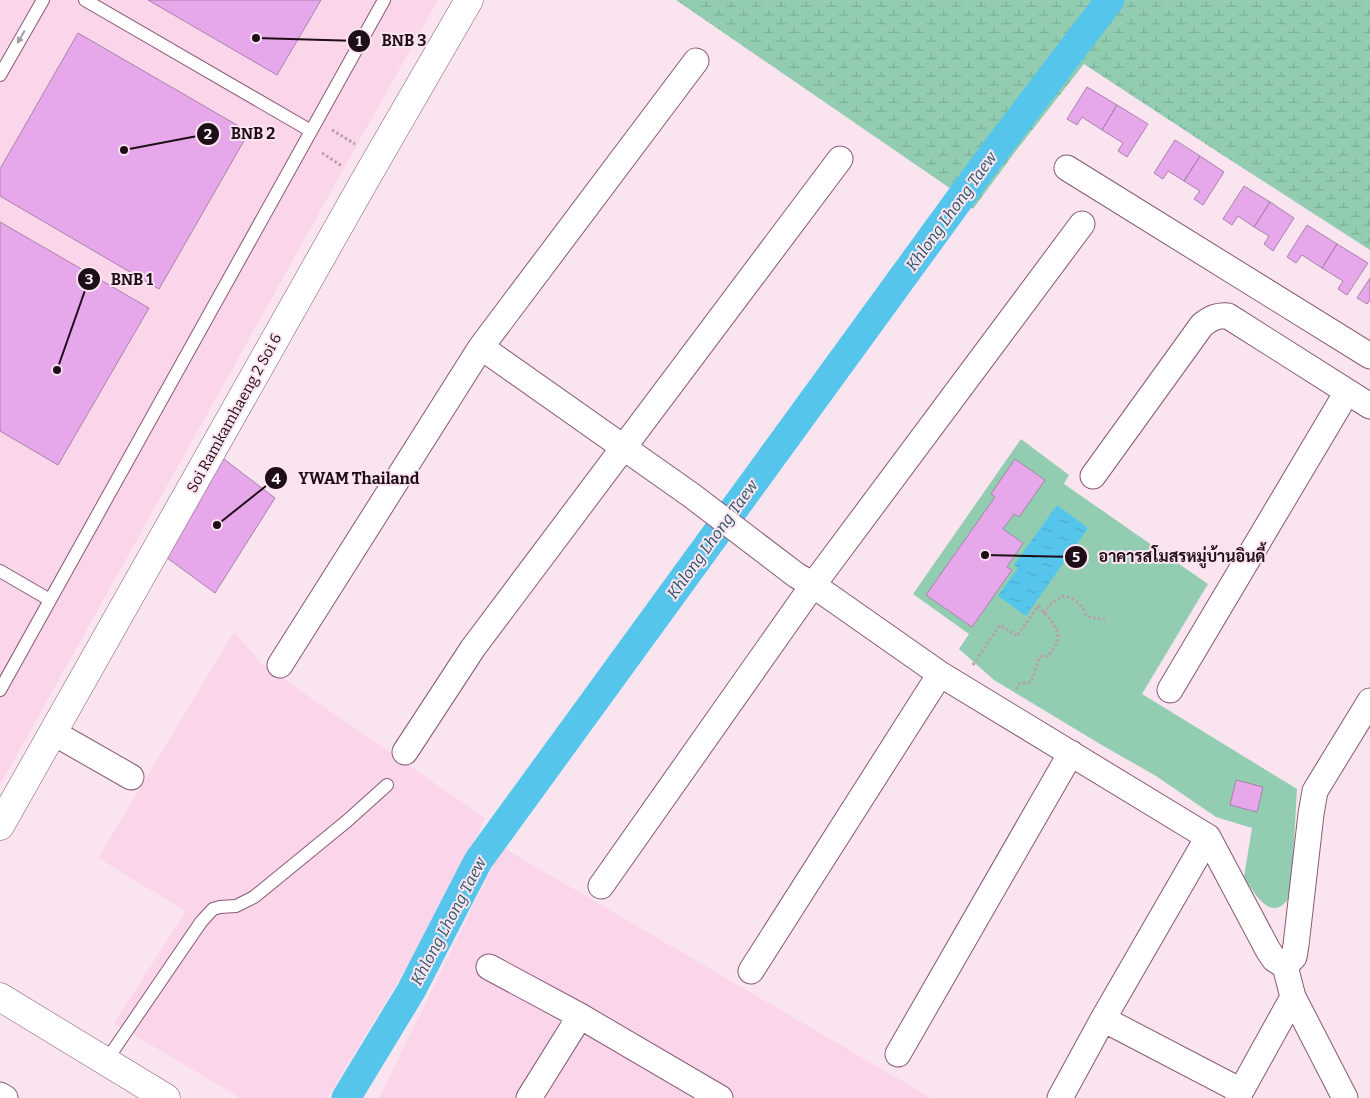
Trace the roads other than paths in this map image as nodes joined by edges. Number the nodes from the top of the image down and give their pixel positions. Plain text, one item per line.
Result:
1 (43, 0) edge
2 (85, 0) edge
3 (384, 0) edge
4 (469, 0) edge
5 (696, 62) dead end
6 (0, 75) edge
7 (314, 126) junction
8 (840, 159) dead end
9 (1067, 168) dead end
10 (1082, 224) dead end
11 (481, 347) junction
12 (1370, 356) edge
13 (1347, 392) junction
14 (1370, 406) edge
15 (625, 448) junction
16 (1093, 476) dead end
17 (0, 571) edge
18 (813, 585) junction
19 (50, 600) junction
20 (280, 666) dead end
21 (950, 680) junction
22 (0, 690) edge
23 (1170, 690) dead end
24 (1370, 701) edge
25 (54, 733) junction
26 (405, 752) dead end
27 (1071, 753) junction
28 (131, 777) dead end
29 (387, 784) dead end
30 (0, 826) edge
31 (1208, 837) junction
32 (601, 886) dead end
33 (1285, 966) junction
34 (489, 968) dead end
35 (752, 971) dead end
36 (1293, 997) junction
37 (0, 998) edge
38 (580, 1016) junction
39 (1103, 1019) junction
40 (898, 1054) dead end
41 (106, 1061) junction
42 (0, 1095) edge
43 (1239, 1095) edge
44 (5, 1098) edge
45 (166, 1098) edge
46 (529, 1098) edge
47 (720, 1098) edge
48 (1060, 1098) edge
49 (1345, 1098) edge

1 -> 6 lane
2 - 7 lane
3 - 7 lane
4 - 25 street, Soi Ramkamhaeng 2 Soi 6
5 - 11 street
7 - 19 lane
8 - 15 street
9 - 12 street
10 - 18 street
11 - 15 street
11 - 20 street
13 - 14 street
13 - 16 street
13 - 23 street
15 - 18 street
15 - 26 street
17 - 19 lane
18 - 21 street
18 - 32 street
19 - 22 lane
21 - 27 street
21 - 35 street
24 - 33 street
25 - 28 street
25 - 30 street, Soi Ramkamhaeng 2 Soi 6
27 - 31 street
27 - 40 street
29 - 41 lane
31 - 33 street
31 - 39 street
33 - 36 street
34 - 38 street
36 - 43 street
36 - 49 street
37 - 41 street
38 - 46 street
38 - 47 street
39 - 43 street
39 - 48 street
41 - 45 street
42 - 44 street

